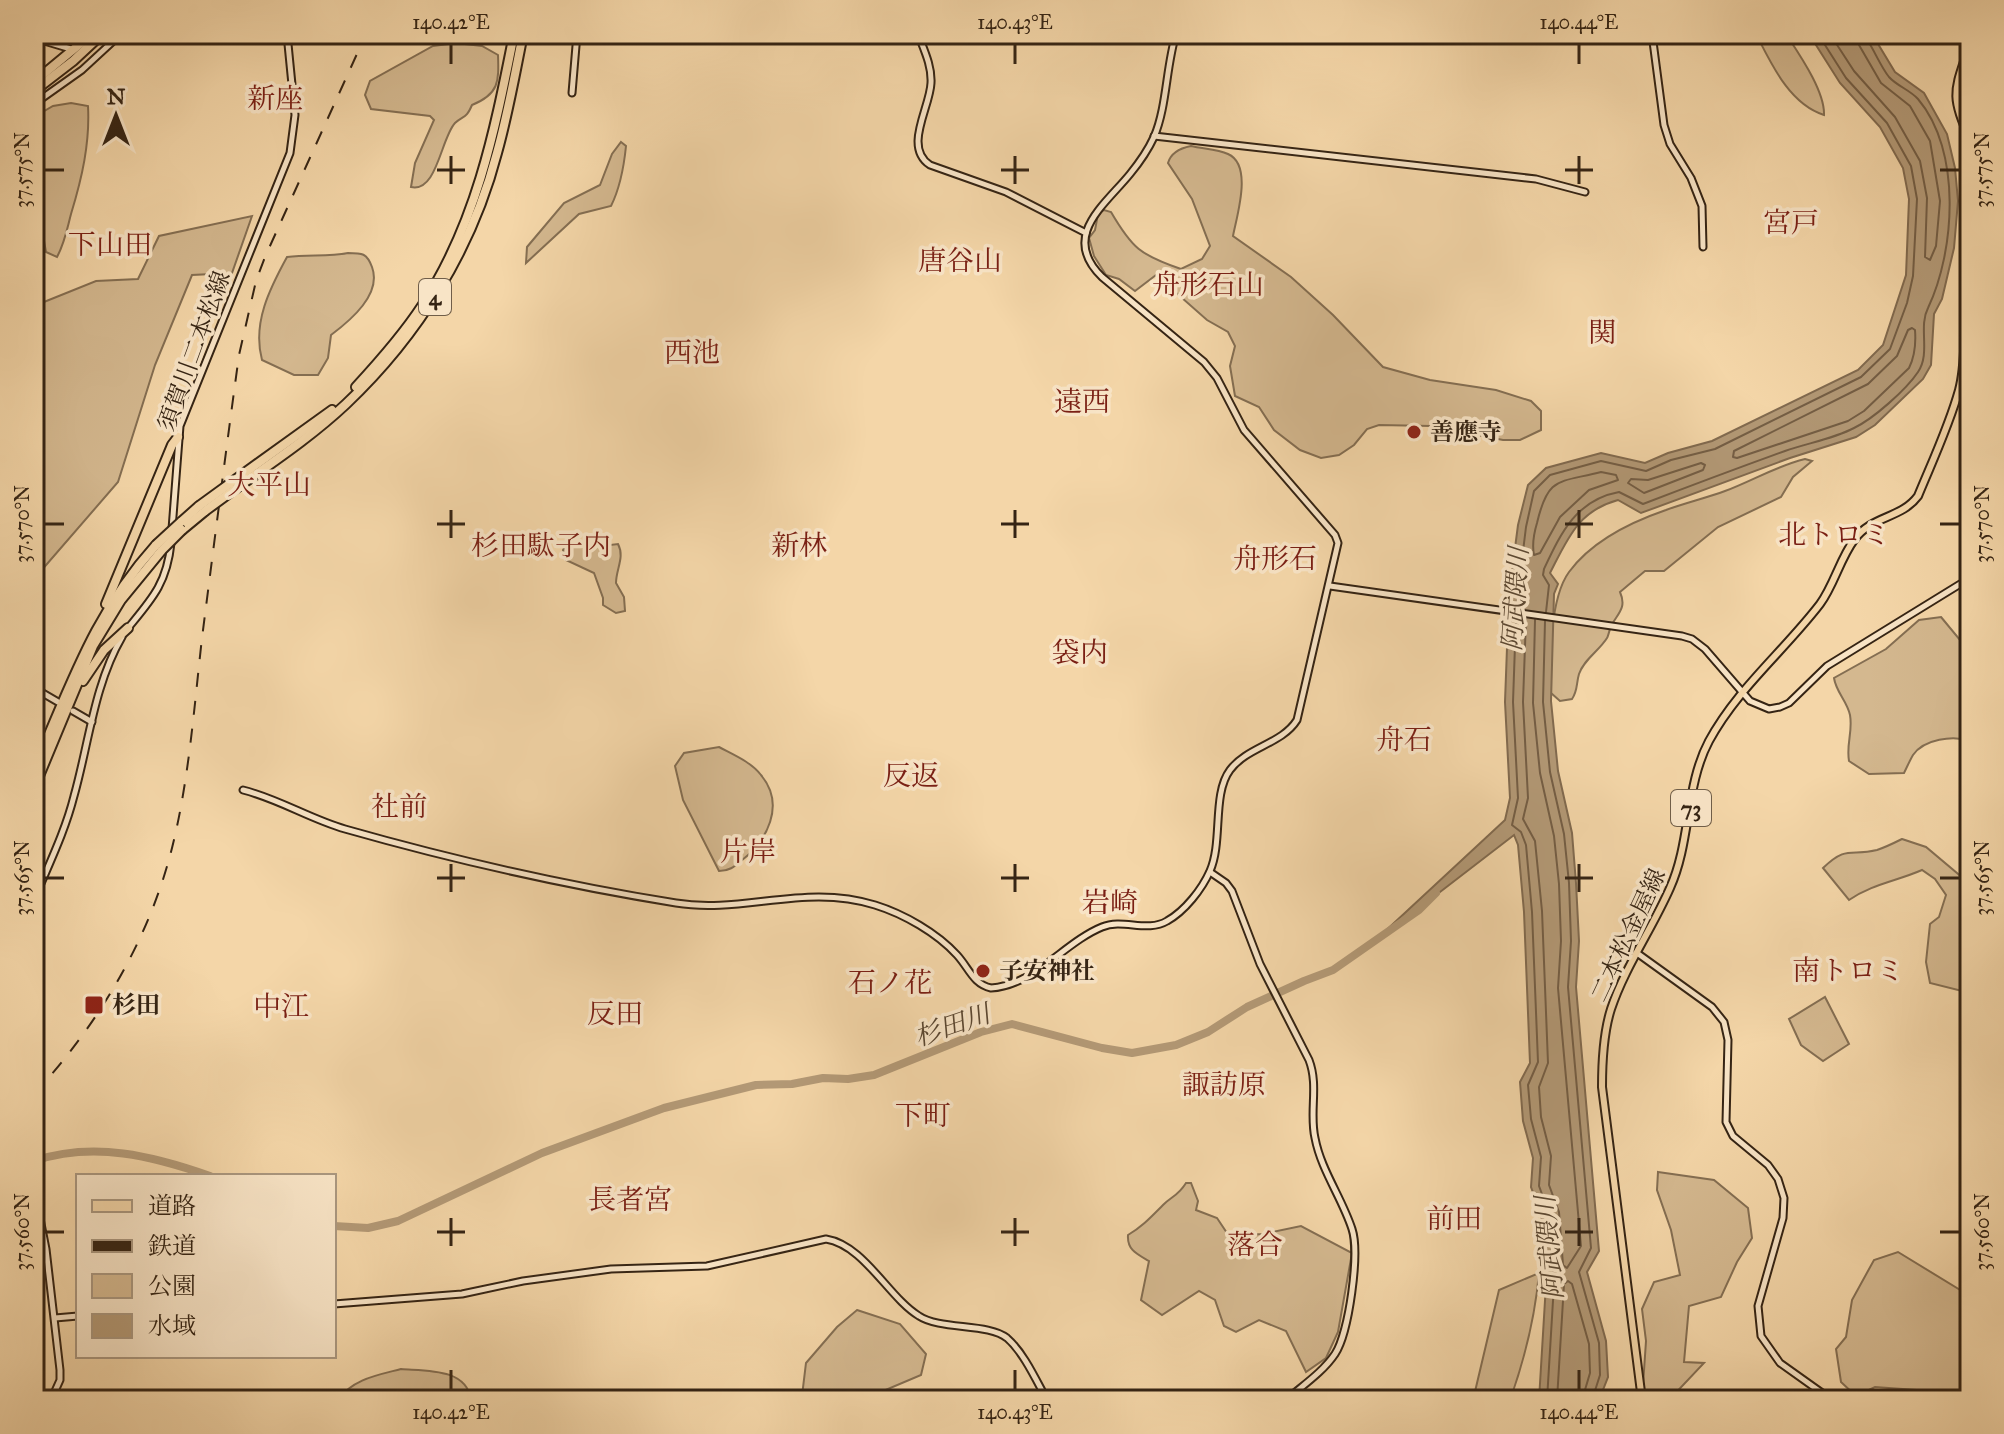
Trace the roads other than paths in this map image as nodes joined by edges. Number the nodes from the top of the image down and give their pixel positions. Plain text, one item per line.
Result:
1 (92, 34) edge
2 (102, 34) edge
3 (121, 34) edge
4 (287, 34) edge
5 (514, 34) edge
6 (523, 34) edge
7 (537, 34) edge
8 (918, 34) edge
9 (1176, 34) edge
10 (1652, 34) edge
11 (34, 38) edge
12 (576, 38) edge
13 (1970, 43) edge
14 (71, 49) dead end
15 (90, 55) dead end
16 (99, 56) junction
17 (34, 82) edge
18 (34, 91) edge
19 (572, 93) dead end
20 (34, 104) edge
21 (1154, 136) junction
22 (1970, 139) edge
23 (1585, 192) dead end
24 (1086, 233) junction
25 (1703, 247) dead end
26 (1970, 291) edge
27 (178, 437) junction
28 (234, 486) junction
29 (128, 553) junction
30 (147, 560) junction
31 (1970, 578) edge
32 (1330, 586) junction
33 (100, 620) junction
34 (128, 628) junction
35 (34, 688) edge
36 (1742, 694) junction
37 (74, 695) junction
38 (58, 702) dead end
39 (73, 711) dead end
40 (92, 722) junction
41 (34, 769) edge
42 (34, 788) edge
43 (243, 790) dead end
44 (1210, 872) junction
45 (34, 900) edge
46 (1637, 953) junction
47 (34, 1188) edge
48 (336, 1304) edge
49 (76, 1316) edge
50 (55, 1318) junction
51 (51, 1400) edge
52 (1047, 1400) edge
53 (1286, 1400) edge
54 (1642, 1400) edge
55 (1832, 1400) edge

1 - 17 highway
2 - 18 highway
3 - 16 street
4 - 27 street, 須賀川二本松線
5 - 28 highway, 4
6 - 28 highway, 4
7 - 12 street
8 - 24 street
9 - 21 street
10 - 25 street
11 - 14 street
12 - 19 street
13 - 22 main road
15 - 16 street
16 - 20 street
21 - 23 street
21 - 24 street
24 - 32 street
26 - 36 main road, 二本松金屋線 / 73
27 - 29 highway
27 - 34 street, 須賀川二本松線
28 - 30 highway, 4, bridge
29 - 30 highway
29 - 33 highway
30 - 33 highway, 4
30 - 37 highway, 4
31 - 36 street
32 - 36 street
32 - 44 street
33 - 41 highway, 4
34 - 37 highway
34 - 40 street, 須賀川二本松線
35 - 38 street
36 - 46 main road, 二本松金屋線 / 73
37 - 42 highway, 4
39 - 40 street
40 - 45 street, 須賀川二本松線
43 - 44 street
44 - 53 street
46 - 54 main road, 二本松金屋線 / 73
46 - 55 street
47 - 50 street
48 - 52 street
49 - 50 street
50 - 51 street

